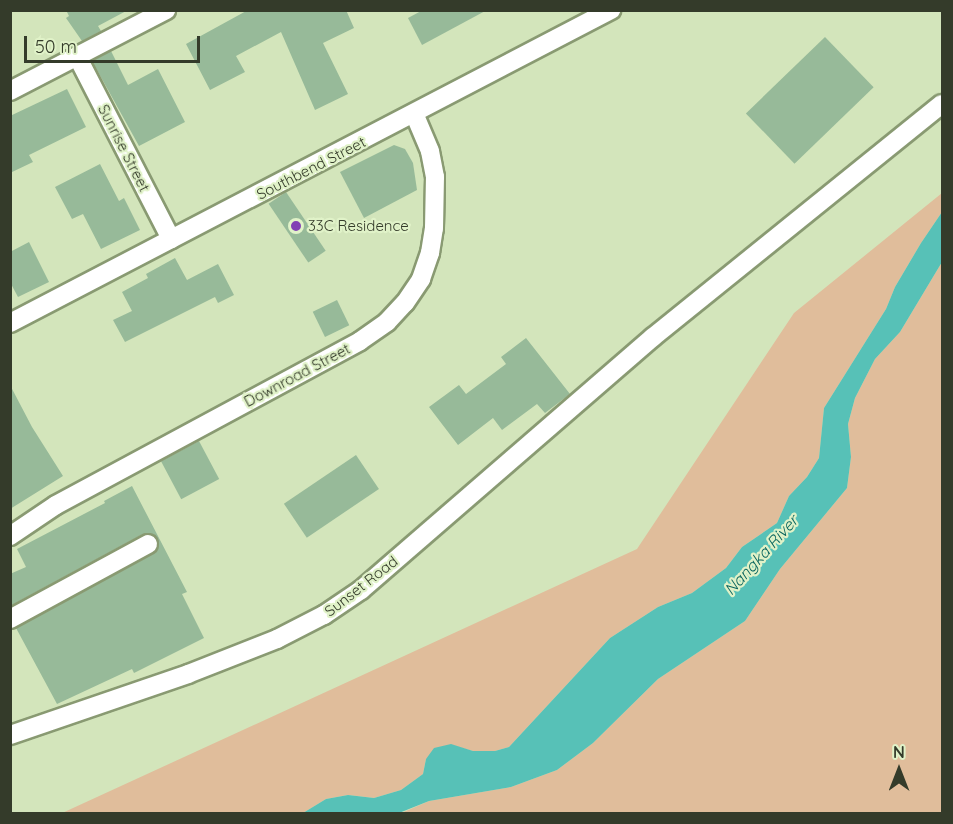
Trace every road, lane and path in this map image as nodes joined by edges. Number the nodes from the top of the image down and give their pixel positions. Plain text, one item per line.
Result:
1 (166, 10) edge
2 (610, 10) edge
3 (77, 56) junction
4 (10, 91) edge
5 (942, 104) edge
6 (415, 115) junction
7 (171, 239) junction
8 (10, 322) edge
9 (10, 536) edge
10 (148, 544) dead end
11 (10, 620) edge
12 (10, 735) edge

1 - 3 street
2 - 6 street, Southbend Street
3 - 4 street
3 - 7 street, Sunrise Street
5 - 12 street, Sunset Road
6 - 7 street, Southbend Street
6 - 9 street, Downroad Street
7 - 8 street, Southbend Street
10 - 11 street

